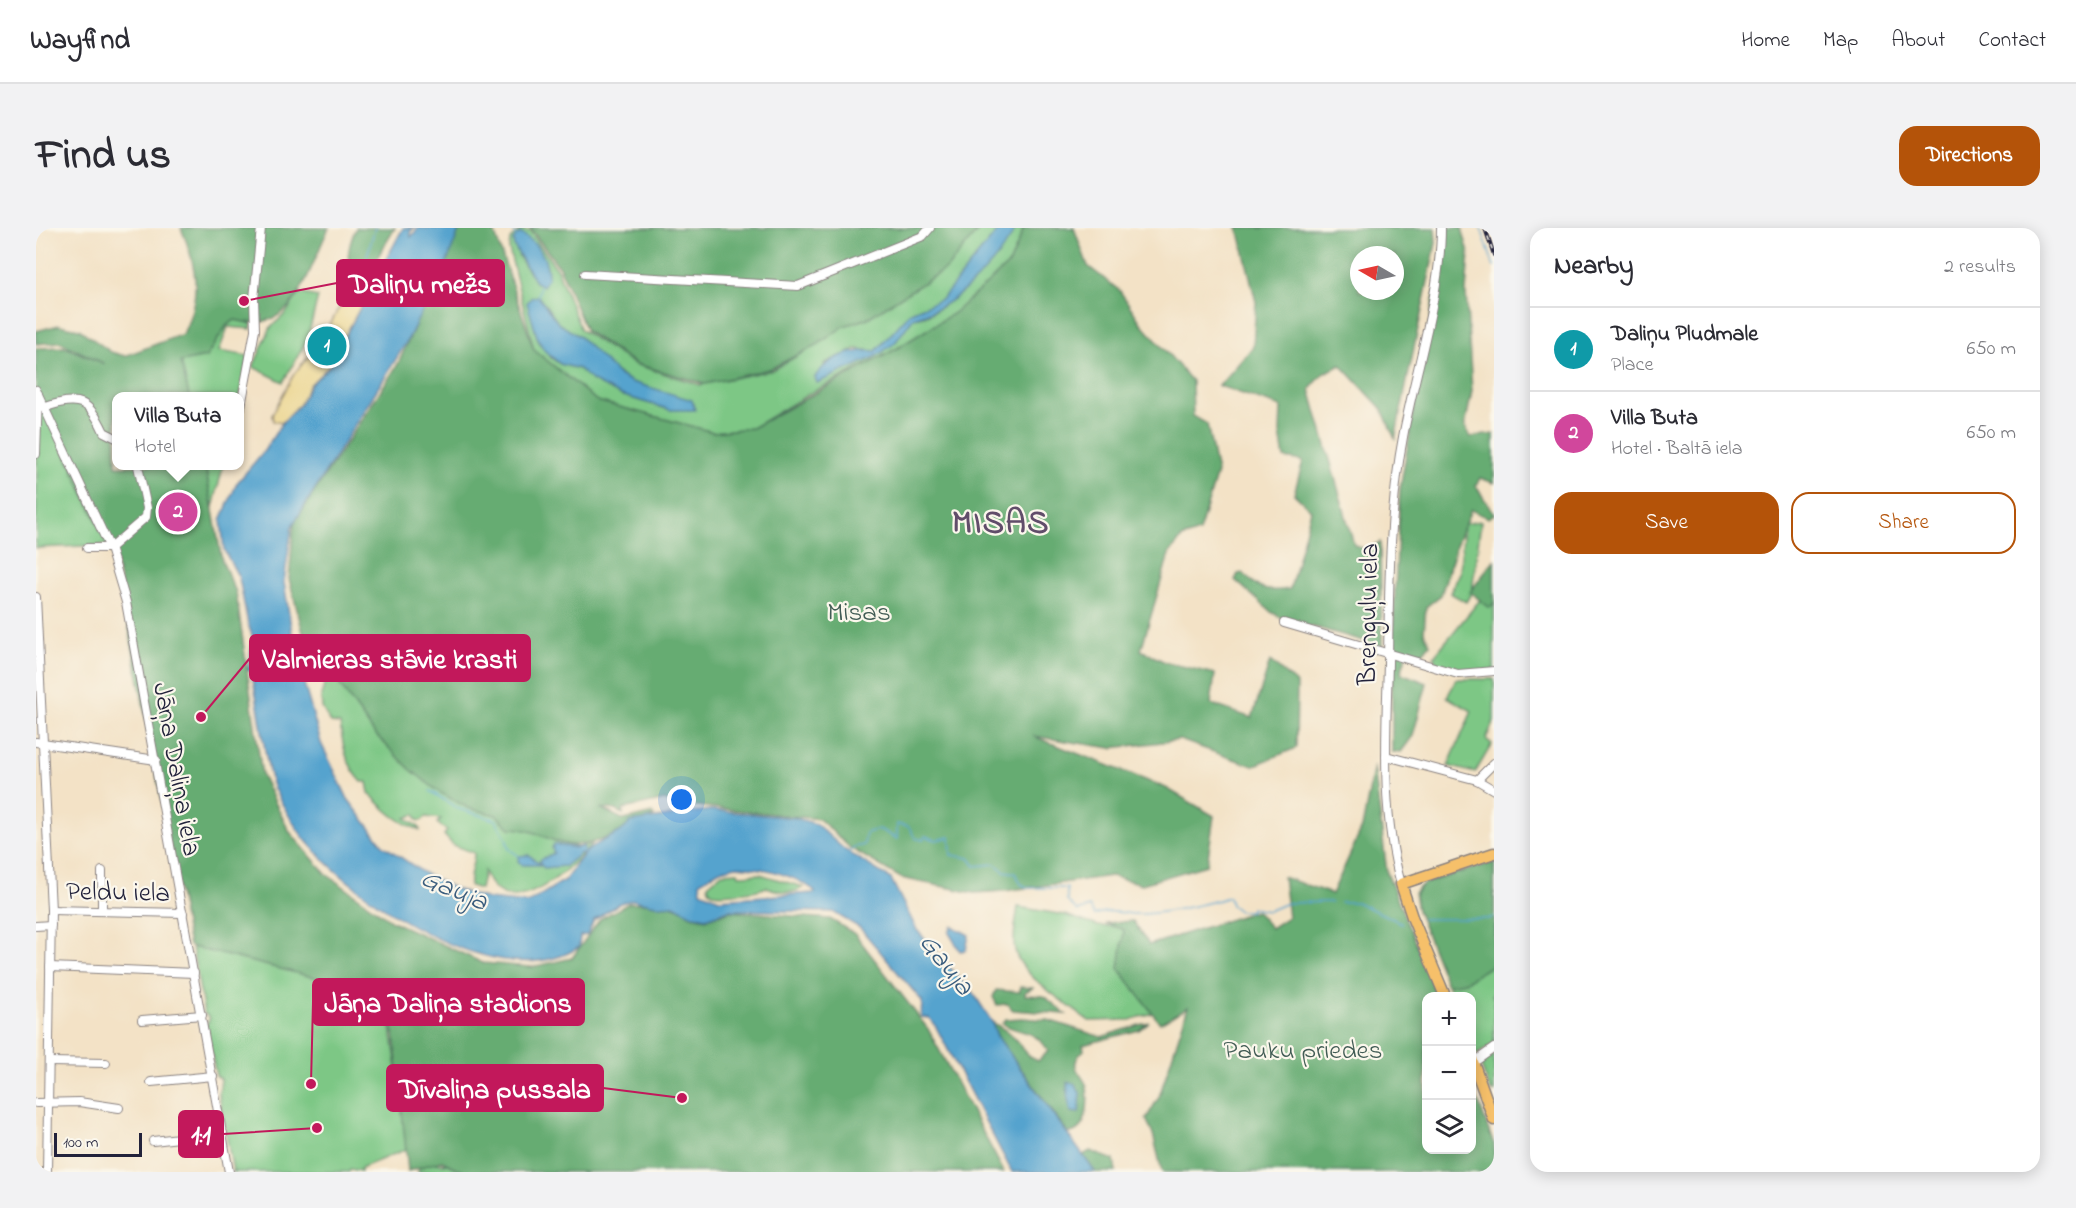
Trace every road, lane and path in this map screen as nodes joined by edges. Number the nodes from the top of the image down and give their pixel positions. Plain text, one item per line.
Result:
1 (261, 228) edge
2 (930, 228) edge
3 (1441, 228) edge
4 (585, 274) dead end
5 (37, 392) edge
6 (244, 392) edge
7 (46, 408) junction
8 (112, 436) edge
9 (36, 454) edge
10 (139, 470) edge
11 (87, 548) dead end
12 (110, 548) junction
13 (36, 597) edge
14 (1284, 623) dead end
15 (1388, 652) junction
16 (1494, 671) edge
17 (40, 743) edge
18 (1386, 756) junction
19 (156, 760) junction
20 (1494, 763) edge
21 (1477, 780) junction
22 (1494, 790) edge
23 (1494, 852) edge
24 (102, 871) dead end
25 (1401, 884) junction
26 (51, 910) junction
27 (102, 910) junction
28 (183, 913) junction
29 (51, 925) junction
30 (36, 926) edge
31 (50, 967) junction
32 (194, 973) junction
33 (1443, 992) edge
34 (202, 1015) junction
35 (142, 1020) dead end
36 (1494, 1048) edge
37 (1476, 1059) edge
38 (49, 1062) junction
39 (106, 1063) dead end
40 (1476, 1069) edge
41 (213, 1076) junction
42 (151, 1082) dead end
43 (1490, 1097) edge
44 (36, 1102) edge
45 (48, 1102) junction
46 (119, 1108) dead end
47 (1494, 1120) edge
48 (223, 1133) junction
49 (153, 1141) dead end
50 (47, 1172) edge
51 (229, 1172) edge

1 - 6 street
2 - 4 street
3 - 15 street, Brenguļu iela
5 - 7 street, Jāņa Daliņa iela
5 - 9 street
7 - 8 street
7 - 12 street, Jāņa Daliņa iela
10 - 12 street
11 - 12 street
12 - 19 street, Jāņa Daliņa iela
13 - 17 street
14 - 15 street
15 - 16 street
15 - 18 street, Brenguļu iela
17 - 19 street
17 - 26 street
18 - 21 street
18 - 25 street, Brenguļu iela
19 - 28 street, Jāņa Daliņa iela
20 - 21 street
21 - 22 street
23 - 25 main road
24 - 27 street
25 - 33 main road, Brenguļu iela
26 - 27 street, Peldu iela
26 - 29 street
27 - 28 street, Peldu iela
28 - 32 street, Jāņa Daliņa iela
29 - 30 street
29 - 31 street
31 - 32 street
31 - 38 street
32 - 34 street, Jāņa Daliņa iela
34 - 35 street
34 - 41 street, Jāņa Daliņa iela
36 - 37 street
38 - 39 street
38 - 45 street
40 - 43 main road
41 - 42 street
41 - 48 street, Jāņa Daliņa iela
43 - 47 main road
44 - 45 street
45 - 46 street
45 - 50 street
48 - 49 street
48 - 51 street, Jāņa Daliņa iela

